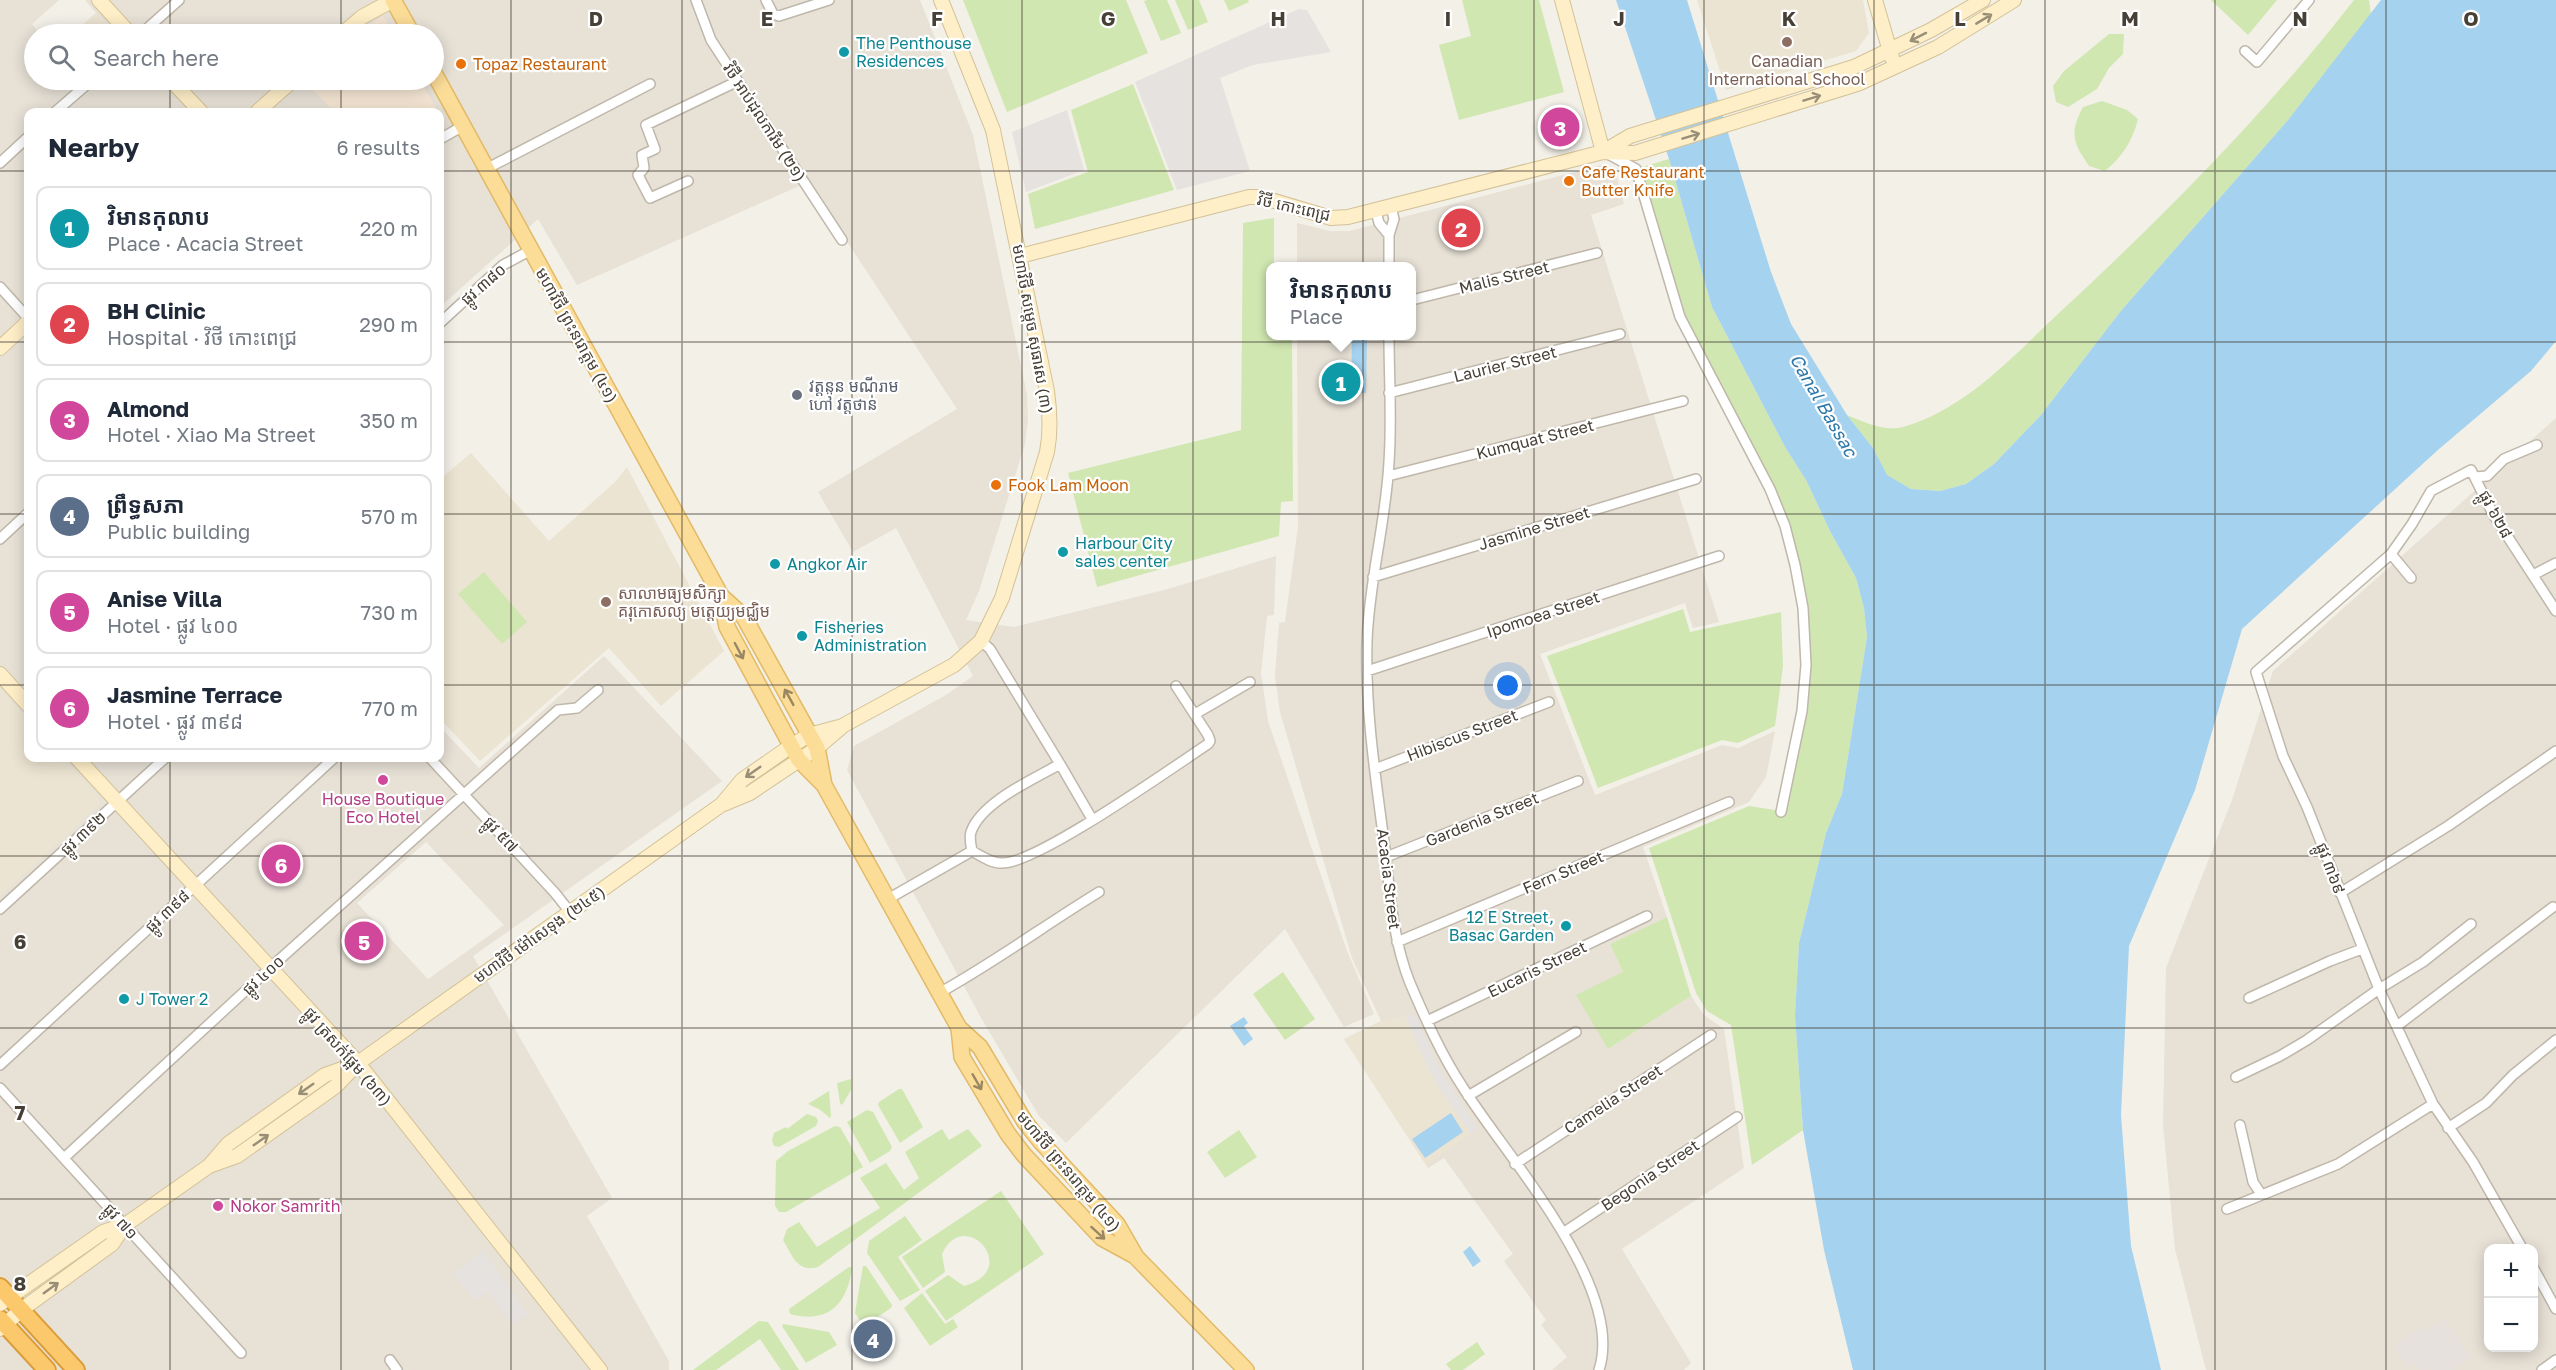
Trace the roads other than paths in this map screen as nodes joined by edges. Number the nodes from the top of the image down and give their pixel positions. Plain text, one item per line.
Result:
1 (99, 0) edge
2 (178, 0) edge
3 (393, 0) edge
4 (696, 0) edge
5 (766, 0) edge
6 (829, 0) edge
7 (941, 0) edge
8 (1562, 0) edge
9 (1875, 0) edge
10 (1983, 0) edge
11 (2014, 0) edge
12 (2309, 0) edge
13 (121, 24) edge
14 (152, 24) edge
15 (354, 24) edge
16 (406, 24) edge
17 (1889, 51) junction
18 (2245, 51) dead end
19 (1895, 67) junction
20 (738, 81) junction
21 (650, 84) dead end
22 (80, 90) edge
23 (180, 90) edge
24 (282, 90) edge
25 (443, 90) edge
26 (60, 108) edge
27 (197, 108) edge
28 (262, 108) edge
29 (463, 126) junction
30 (444, 137) edge
31 (24, 141) edge
32 (1603, 152) junction
33 (0, 163) edge
34 (486, 169) junction
35 (688, 181) dead end
36 (1391, 207) junction
37 (1376, 211) junction
38 (1389, 235) junction
39 (842, 240) dead end
40 (531, 250) junction
41 (1597, 253) dead end
42 (1020, 256) junction
43 (1389, 262) edge
44 (0, 287) edge
45 (1416, 299) edge
46 (24, 315) edge
47 (444, 319) edge
48 (24, 324) edge
49 (1620, 334) dead end
50 (1389, 340) edge
51 (0, 348) edge
52 (1389, 393) junction
53 (1683, 401) dead end
54 (2537, 445) dead end
55 (1388, 476) junction
56 (2475, 477) junction
57 (1696, 479) dead end
58 (24, 517) edge
59 (0, 539) edge
60 (2391, 554) junction
61 (1719, 556) dead end
62 (2556, 563) edge
63 (2533, 575) junction
64 (1373, 577) junction
65 (2411, 578) dead end
66 (721, 596) junction
67 (2556, 611) edge
68 (981, 641) junction
69 (1367, 671) junction
70 (0, 674) edge
71 (1250, 682) dead end
72 (1176, 686) dead end
73 (598, 690) dead end
74 (24, 697) edge
75 (1550, 702) dead end
76 (1195, 714) junction
77 (813, 741) junction
78 (791, 746) junction
79 (2556, 751) edge
80 (799, 760) junction
81 (81, 762) edge
82 (161, 762) edge
83 (330, 762) edge
84 (434, 762) edge
85 (1060, 764) junction
86 (1375, 769) junction
87 (1578, 781) dead end
88 (824, 785) junction
89 (464, 794) junction
90 (117, 801) junction
91 (1729, 802) dead end
92 (721, 805) junction
93 (1780, 812) dead end
94 (1092, 819) junction
95 (972, 851) junction
96 (1386, 857) junction
97 (194, 885) junction
98 (1099, 892) dead end
99 (2340, 893) junction
100 (888, 899) junction
101 (2553, 907) dead end
102 (0, 909) edge
103 (570, 912) junction
104 (1647, 916) dead end
105 (2471, 924) dead end
106 (1397, 942) junction
107 (2362, 950) junction
108 (270, 968) junction
109 (2379, 989) junction
110 (939, 993) junction
111 (2249, 998) dead end
112 (1427, 1021) junction
113 (2397, 1026) junction
114 (959, 1028) junction
115 (1576, 1032) dead end
116 (1711, 1035) dead end
117 (2556, 1040) edge
118 (358, 1063) junction
119 (0, 1065) edge
120 (2236, 1077) dead end
121 (0, 1088) edge
122 (1468, 1096) junction
123 (2433, 1104) junction
124 (1737, 1118) dead end
125 (2240, 1125) dead end
126 (2448, 1128) junction
127 (64, 1158) junction
128 (1515, 1164) junction
129 (2261, 1194) junction
130 (2227, 1209) dead end
131 (124, 1225) junction
132 (1563, 1233) junction
133 (2520, 1244) edge
134 (1136, 1257) junction
135 (2538, 1276) edge
136 (8, 1300) edge
137 (2556, 1309) edge
138 (2, 1324) edge
139 (241, 1353) dead end
140 (390, 1360) dead end
141 (2556, 1360) edge
142 (47, 1370) edge
143 (75, 1370) edge
144 (397, 1370) edge
145 (600, 1370) edge
146 (1246, 1370) edge
147 (1599, 1370) edge
148 (2542, 1370) edge

1 - 13 main road
2 - 14 street
3 - 15 main road
3 - 16 main road
4 - 20 street, វិថី អាប់ដុលការីម (២១)
5 - 6 street
7 - 42 main road, មហាវិថី សម្តេច សុធារស (៣)
8 - 32 main road
9 - 17 main road
10 -> 17 main road, វិថី កោះពេជ្រ
19 -> 11 main road, វិថី កោះពេជ្រ
12 - 18 street
17 - 19 main road
17 - 32 main road, វិថី កោះពេជ្រ
32 -> 19 main road, វិថី កោះពេជ្រ
20 - 35 street
20 - 39 street, វិថី អាប់ដុលការីម (២១)
21 - 34 street
22 - 26 street
23 - 27 main road
24 - 28 main road
25 - 29 main road, មហាវិថី ព្រះនរោត្តម (៤១)
29 - 30 street
29 - 34 main road, មហាវិថី ព្រះនរោត្តម (៤១)
31 - 33 street
32 - 36 main road, វិថី កោះពេជ្រ
32 - 93 street
34 - 40 main road, មហាវិថី ព្រះនរោត្តម (៤១)
36 - 37 main road, វិថី កោះពេជ្រ
36 - 38 street
37 - 38 street
37 - 42 main road, វិថី កោះពេជ្រ
38 - 43 street
40 - 47 street, ផ្លូវ ៣៨០
40 - 66 main road, មហាវិថី ព្រះនរោត្តម (៤១)
41 - 45 street, Malis Street
42 - 68 main road, មហាវិថី សម្តេច សុធារស (៣)
44 - 46 street
48 - 51 main road
49 - 52 street, Laurier Street
50 - 52 street, Acacia Street
52 - 55 street, Acacia Street
53 - 55 street, Kumquat Street
54 - 56 street, ផ្លូវ ៦២៨
55 - 64 street, Acacia Street
56 - 60 street, ផ្លូវ ៣៦៩
56 - 63 street, ផ្លូវ ៦២៨
57 - 64 street, Jasmine Street
58 - 59 street
60 - 65 street
60 - 99 street, ផ្លូវ ៣៦៩
61 - 69 street, Ipomoea Street
62 - 63 street
63 - 67 street, ផ្លូវ ៦២៨
64 - 69 street, Acacia Street
77 -> 66 main road, មហាវិថី ព្រះនរោត្តម (៤១)
66 -> 78 main road, មហាវិថី ព្រះនរោត្តម (៤១)
68 - 77 main road, មហាវិថី សម្តេច សុធារស (៣)
68 - 85 street
69 - 86 street, Acacia Street
70 - 74 main road
71 - 76 street
72 - 76 street
73 - 89 street, ផ្លូវ ៤០០
75 - 86 street, Hibiscus Street
76 - 94 street
77 - 78 main road, មហាវិថី ម៉ៅសេទុង (២៤៥)
77 - 80 main road, មហាវិថី ម៉ៅសេទុង (២៤៥)
77 - 88 main road, មហាវិថី ព្រះនរោត្តម (៤១)
78 - 80 main road, មហាវិថី ព្រះនរោត្តម (៤១)
78 -> 92 main road, មហាវិថី ម៉ៅសេទុង (២៤៥)
79 - 99 street
80 - 88 main road, មហាវិថី ព្រះនរោត្តម (៤១)
80 - 92 main road, មហាវិថី ម៉ៅសេទុង (២៤៥)
81 - 90 main road, ផ្លូវ ត្រសក់ផ្អែម (៦៣)
82 - 90 street, ផ្លូវ ៣៩២
83 - 97 street, ផ្លូវ ៣៩៨
84 - 89 street, ផ្លូវ ៥៧
85 - 94 street
85 - 95 street
86 - 96 street, Acacia Street
87 - 96 street, Gardenia Street
88 - 100 main road, មហាវិថី ព្រះនរោត្តម (៤១)
89 - 103 street, ផ្លូវ ៥៧
89 - 108 street, ផ្លូវ ៤០០
90 - 97 main road, ផ្លូវ ត្រសក់ផ្អែម (៦៣)
90 - 102 street, ផ្លូវ ៣៩២
91 - 106 street, Fern Street
92 - 103 main road, មហាវិថី ម៉ៅសេទុង (២៤៥)
94 - 95 street
95 - 100 street
96 - 106 street, Acacia Street
97 - 108 main road, ផ្លូវ ត្រសក់ផ្អែម (៦៣)
97 - 119 street, ផ្លូវ ៣៩៨
98 - 110 street
99 - 107 street, ផ្លូវ ៣៦៩
100 - 110 main road, មហាវិថី ព្រះនរោត្តម (៤១)
101 - 113 street
103 - 118 main road, មហាវិថី ម៉ៅសេទុង (២៤៥)
104 - 112 street, Eucaris Street
105 - 109 street
106 - 112 street, Acacia Street
107 - 109 street, ផ្លូវ ៣៦៩
107 - 111 street
108 - 118 main road, ផ្លូវ ត្រសក់ផ្អែម (៦៣)
108 - 127 street, ផ្លូវ ៤០០
109 - 113 street, ផ្លូវ ៣៦៩
109 - 120 street
110 - 114 main road, មហាវិថី ព្រះនរោត្តម (៤១)
112 - 122 street, Acacia Street
113 - 123 street, ផ្លូវ ៣៦៩
114 - 134 main road, មហាវិថី ព្រះនរោត្តម (៤១)
114 -> 134 main road, មហាវិថី ព្រះនរោត្តម (៤១)
115 - 122 street
116 - 128 street, Camelia Street
117 - 126 street
118 - 131 main road, មហាវិថី ម៉ៅសេទុង (២៤៥)
118 - 145 main road, ផ្លូវ ត្រសក់ផ្អែម (៦៣)
121 - 127 street, ផ្លូវ ៧១
122 - 128 street, Acacia Street
123 - 126 street, ផ្លូវ ៣៦៩
123 - 129 street
124 - 132 street, Begonia Street
125 - 129 street
126 - 133 street, ផ្លូវ ៣៦៩
127 - 131 street, ផ្លូវ ៧១
128 - 132 street, Acacia Street
129 - 130 street
131 - 136 main road, មហាវិថី ម៉ៅសេទុង (២៤៥)
131 - 139 street, ផ្លូវ ៧១
132 - 147 street, Acacia Street
134 - 146 main road, មហាវិថី ព្រះនរោត្តម (៤១)
135 - 137 street
136 - 138 main road, មហាវិថី ម៉ៅសេទុង (២៤៥)
136 - 143 highway
138 - 142 highway
140 - 144 street
141 - 148 street

